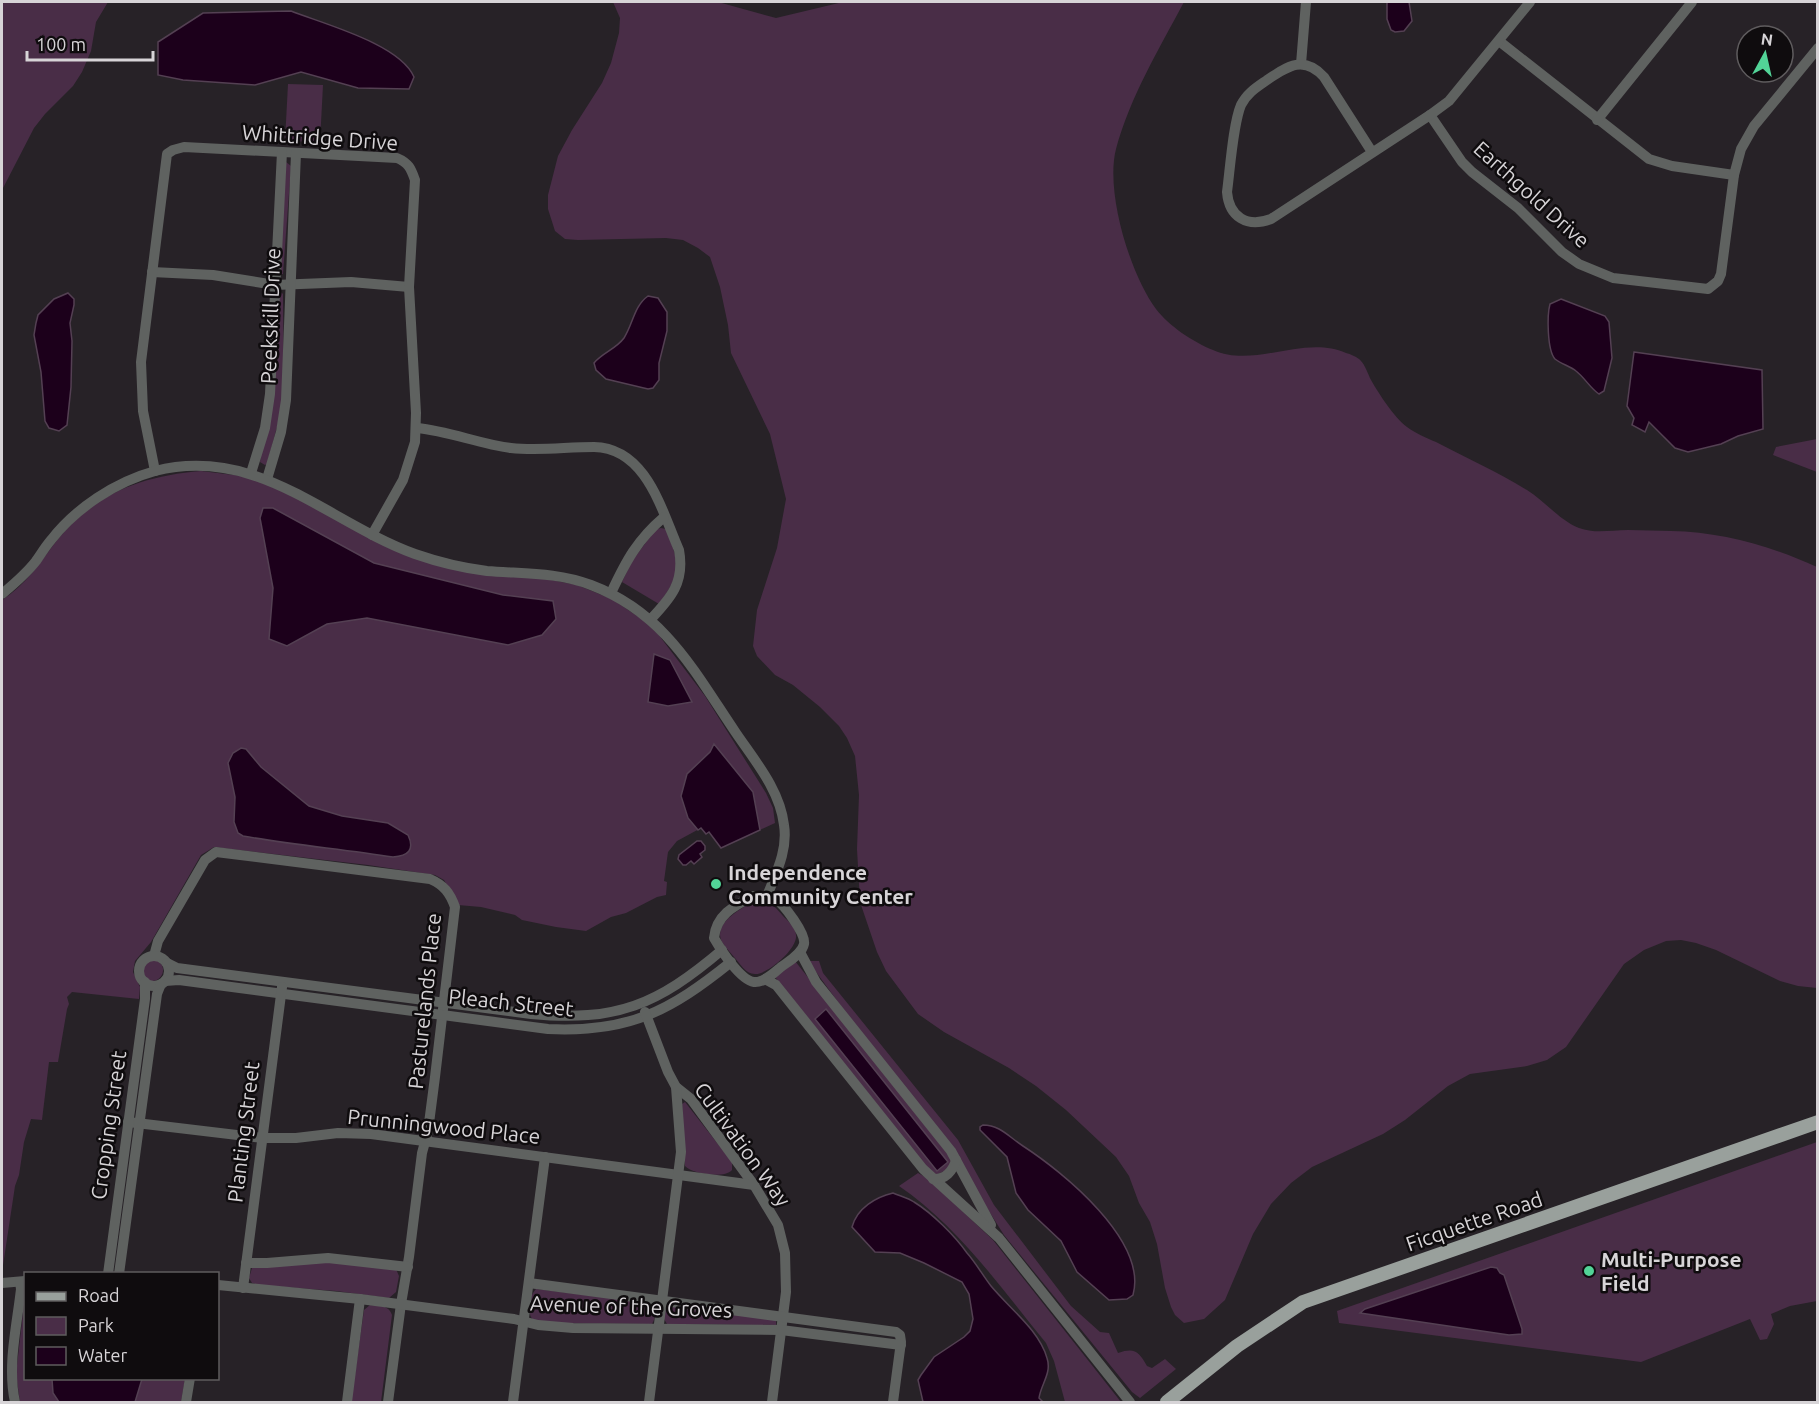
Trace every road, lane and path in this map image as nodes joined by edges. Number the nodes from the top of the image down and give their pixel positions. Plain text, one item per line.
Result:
1 (1306, 2) edge
2 (1530, 2) edge
3 (1692, 2) edge
4 (1499, 41) junction
5 (1818, 48) edge
6 (1301, 64) junction
7 (1431, 116) junction
8 (1597, 120) junction
9 (282, 152) junction
10 (1372, 152) junction
11 (296, 153) junction
12 (1734, 175) junction
13 (152, 272) junction
14 (275, 285) junction
15 (290, 285) junction
16 (409, 286) junction
17 (417, 428) junction
18 (155, 471) junction
19 (251, 473) junction
20 (267, 479) junction
21 (664, 517) junction
22 (372, 535) junction
23 (611, 593) junction
24 (2, 594) edge
25 (650, 620) junction
26 (767, 896) junction
27 (722, 950) junction
28 (800, 952) junction
29 (154, 956) junction
30 (731, 962) junction
31 (167, 963) junction
32 (765, 979) junction
33 (145, 982) junction
34 (163, 982) junction
35 (282, 982) junction
36 (281, 994) junction
37 (443, 1003) junction
38 (642, 1003) junction
39 (443, 1015) junction
40 (647, 1017) junction
41 (676, 1087) junction
42 (1818, 1122) edge
43 (134, 1123) junction
44 (263, 1138) junction
45 (425, 1142) junction
46 (545, 1157) junction
47 (956, 1160) junction
48 (678, 1175) junction
49 (933, 1179) junction
50 (754, 1185) junction
51 (999, 1238) junction
52 (246, 1263) junction
53 (408, 1267) junction
54 (108, 1272) edge
55 (119, 1272) edge
56 (23, 1281) edge
57 (2, 1283) edge
58 (529, 1283) junction
59 (219, 1285) edge
60 (243, 1288) junction
61 (360, 1299) junction
62 (662, 1300) junction
63 (401, 1304) junction
64 (783, 1317) junction
65 (524, 1322) junction
66 (658, 1329) junction
67 (781, 1330) junction
68 (900, 1340) junction
69 (190, 1380) edge
70 (15, 1402) edge
71 (186, 1402) edge
72 (346, 1402) edge
73 (388, 1402) edge
74 (513, 1402) edge
75 (649, 1402) edge
76 (772, 1402) edge
77 (893, 1402) edge
78 (1131, 1402) edge
79 (1167, 1402) edge

1 - 6 street
2 - 4 street
3 - 8 street
4 - 7 street
4 - 8 street
5 - 12 street, Earthgold Drive
6 - 10 street
6 - 10 street
7 - 10 street
7 - 12 street, Earthgold Drive
8 - 12 street
9 - 11 street, Whittridge Drive
9 - 13 street, Whittridge Drive
9 - 14 street, Peekskill Drive
11 - 15 street, Peekskill Drive
11 - 16 street, Whittridge Drive
13 - 14 street
13 - 18 street, Whittridge Drive
14 - 15 street
14 - 19 street, Peekskill Drive
15 - 16 street
15 - 20 street, Peekskill Drive
16 - 17 street, Whittridge Drive
17 - 21 street
17 - 22 street, Whittridge Drive
18 - 19 street
18 - 24 street
19 - 20 street
20 - 22 street
21 - 23 street
21 - 25 street
22 - 23 street
23 - 25 street
25 - 26 street
26 - 27 street
26 - 28 street
27 - 30 street
27 - 38 street, Pleach Street
28 - 32 street
28 - 47 street
29 - 31 street
29 - 33 street
29 - 37 street, Pasturelands Place
30 - 32 street
30 - 40 street, Pleach Street
31 - 34 street
31 - 35 street, Pleach Street
32 - 49 street
33 - 34 street
33 - 43 street, Cropping Street
34 - 36 street, Pleach Street
34 - 43 street, Cropping Street
35 - 36 street, Planting Street
35 - 37 street, Pleach Street
36 - 39 street, Pleach Street
36 - 44 street, Planting Street
37 - 38 street, Pleach Street
37 - 39 street, Pasturelands Place
38 - 40 street, Cultivation Way
39 - 40 street, Pleach Street
39 - 45 street, Pasturelands Place
40 - 41 street, Cultivation Way
41 - 48 street, Cultivation Way
41 - 50 street, Cultivation Way
42 - 79 main road, Ficquette Road
43 - 44 street, Prunningwood Place
43 - 54 street, Cropping Street
43 - 55 street, Cropping Street
44 - 45 street, Prunningwood Place
44 - 52 street, Planting Street
45 - 46 street, Prunningwood Place
45 - 53 street, Pasturelands Place
46 - 48 street, Prunningwood Place
46 - 58 street
47 - 49 street
47 - 51 street
48 - 50 street, Prunningwood Place
48 - 62 street, Cultivation Way
49 - 51 street
50 - 64 street, Cultivation Way
51 - 78 street
52 - 53 street
52 - 60 street, Planting Street
53 - 63 street, Pasturelands Place
56 - 57 street
56 - 70 street
58 - 62 street, Avenue of the Groves
58 - 65 street
59 - 60 street, Avenue of the Groves
60 - 61 street, Avenue of the Groves
61 - 63 street, Avenue of the Groves
61 - 72 street
62 - 64 street, Avenue of the Groves
62 - 66 street, Cultivation Way
63 - 65 street, Avenue of the Groves
63 - 73 street, Pasturelands Place
64 - 67 street, Cultivation Way
64 - 68 street, Avenue of the Groves
65 - 66 street, Avenue of the Groves
65 - 74 street
66 - 67 street, Avenue of the Groves
66 - 75 street, Cultivation Way
67 - 68 street, Avenue of the Groves
67 - 76 street, Cultivation Way
68 - 77 street
69 - 71 street

